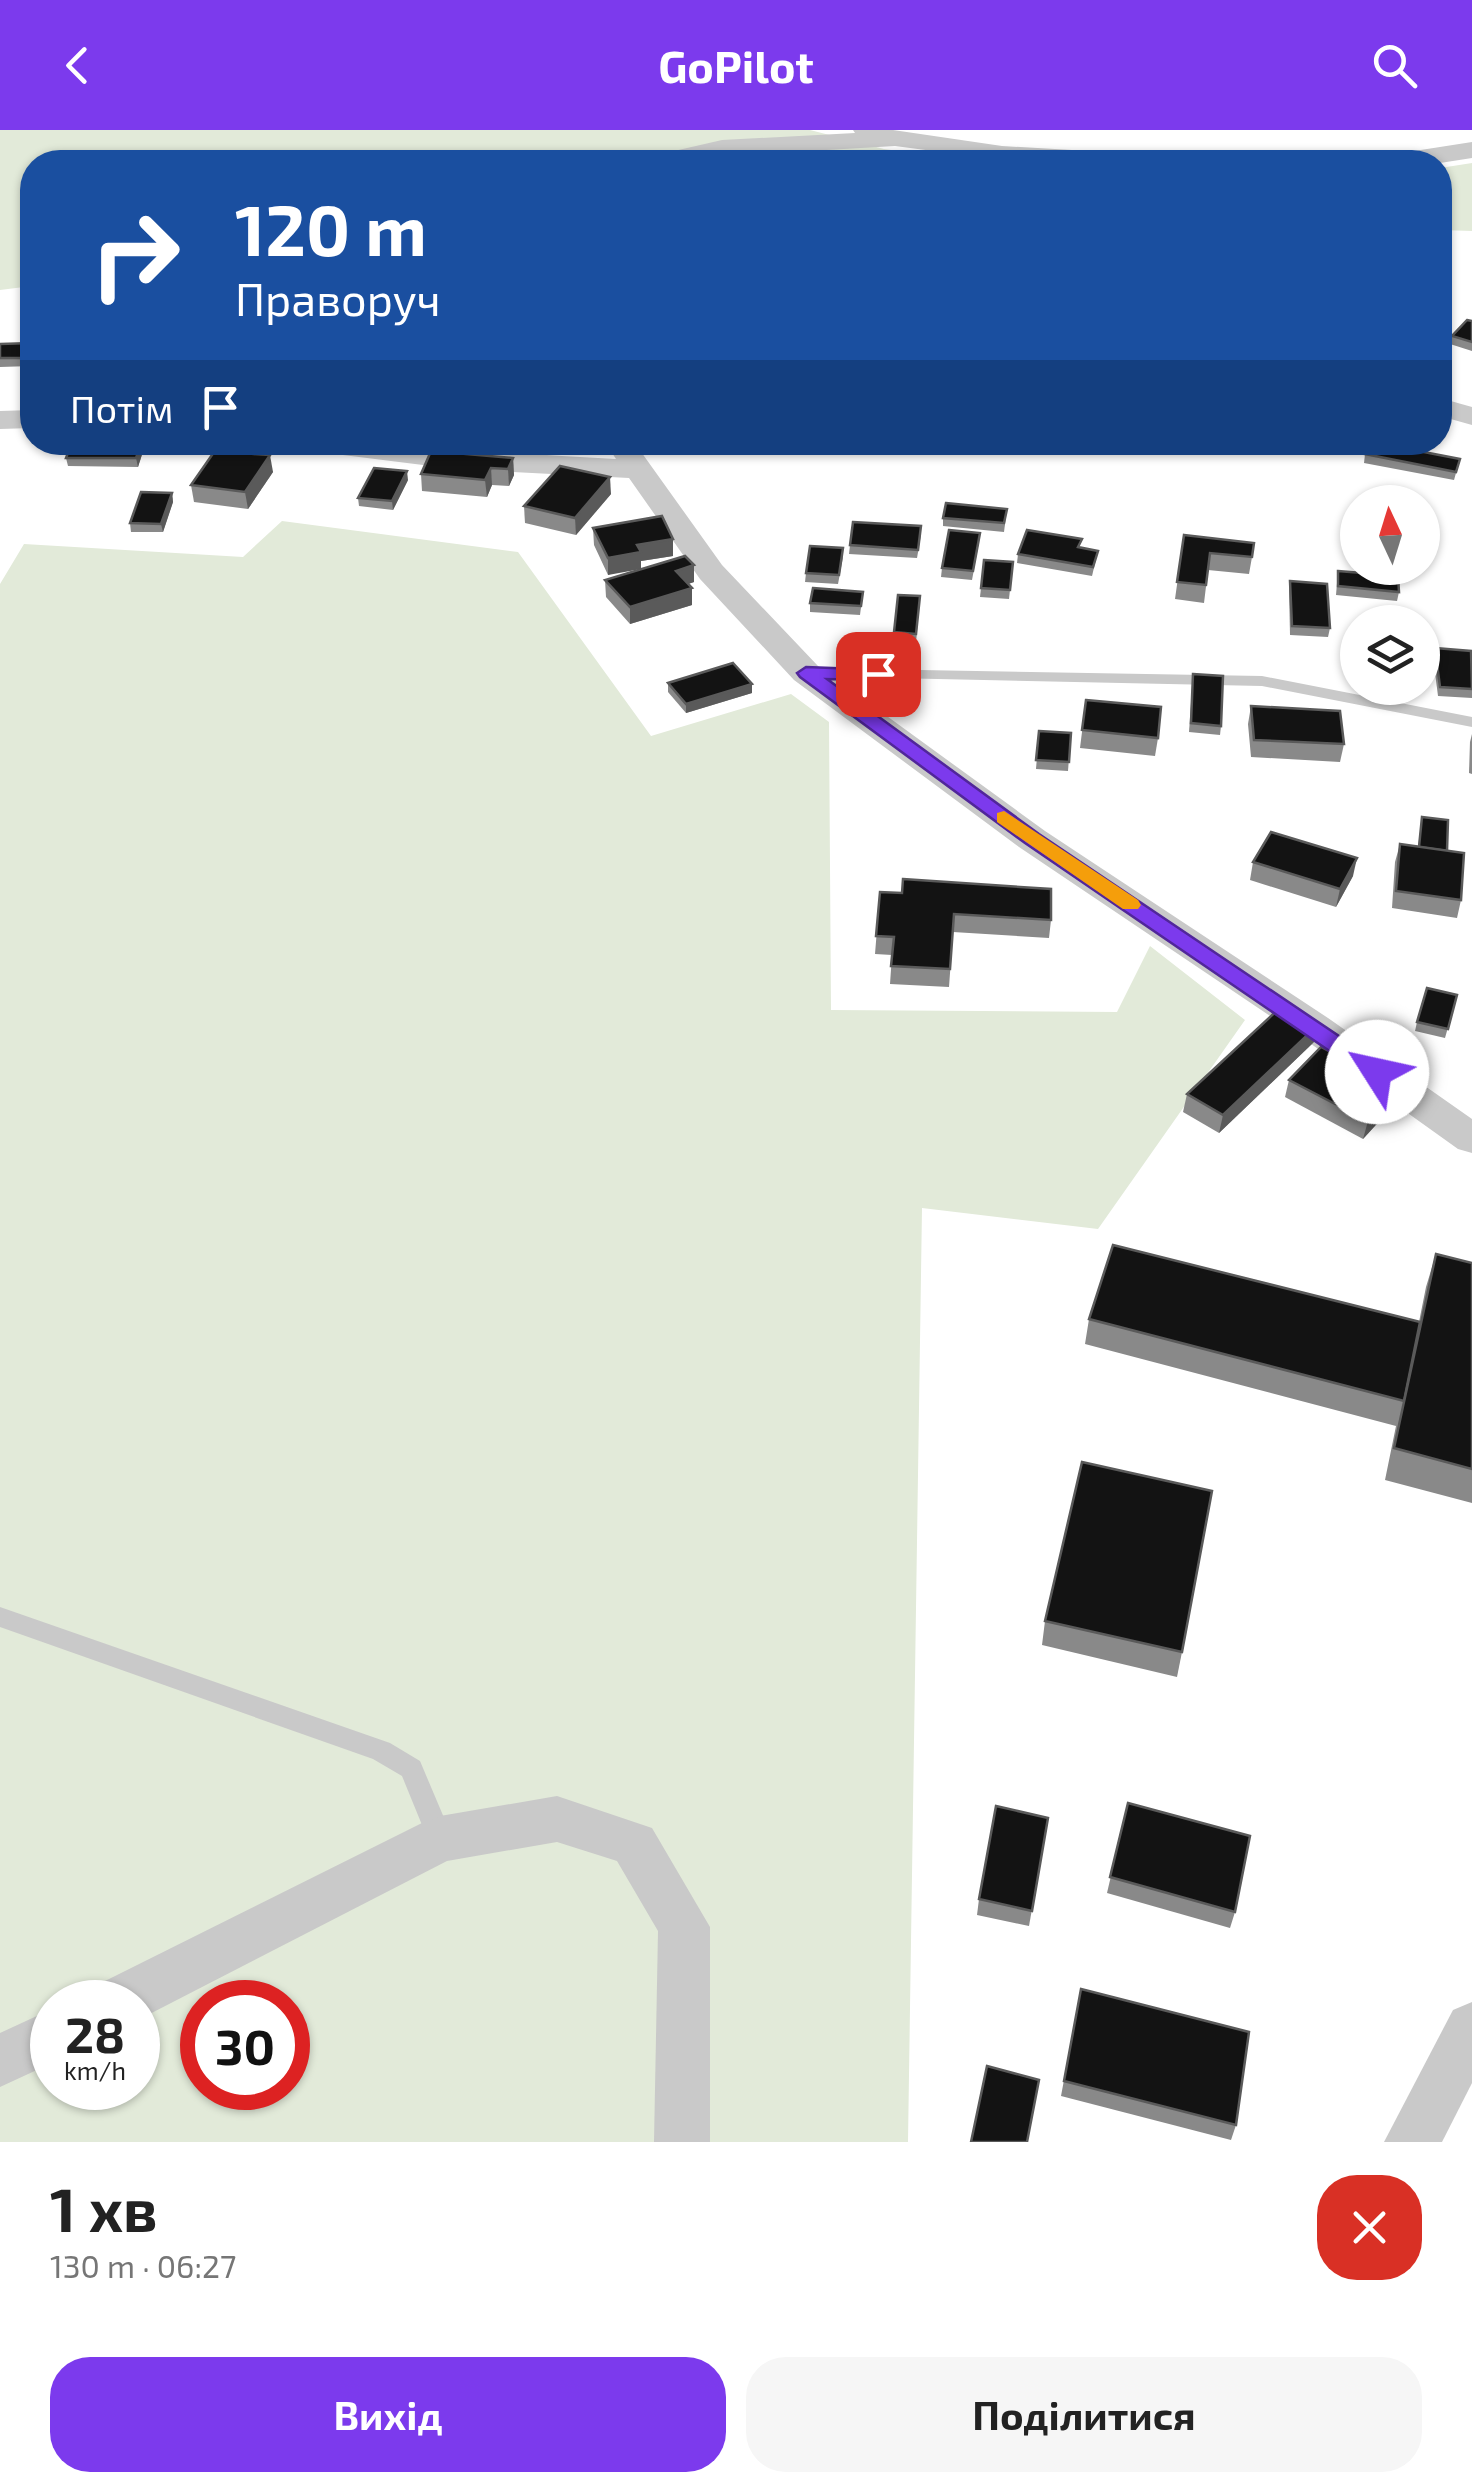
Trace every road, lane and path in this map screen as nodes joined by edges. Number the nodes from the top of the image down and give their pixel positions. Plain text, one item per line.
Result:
1 (864, 130) edge
2 (894, 139) junction
3 (713, 150) edge
4 (988, 150) edge
5 (415, 455) edge
6 (629, 456) edge
7 (806, 673) junction
8 (1472, 722) edge
9 (1472, 1139) edge
10 (0, 1618) edge
11 (440, 1839) junction
12 (160, 1981) edge
13 (1472, 2028) edge
14 (30, 2046) edge
15 (0, 2062) edge
16 (682, 2142) edge
17 (1412, 2142) edge

1 - 2 street
2 - 3 street
2 - 4 street
5 - 6 street
6 - 7 street
7 - 8 lane
7 - 9 street
10 - 11 lane
11 - 12 street
11 - 16 street
13 - 17 street
14 - 15 street

